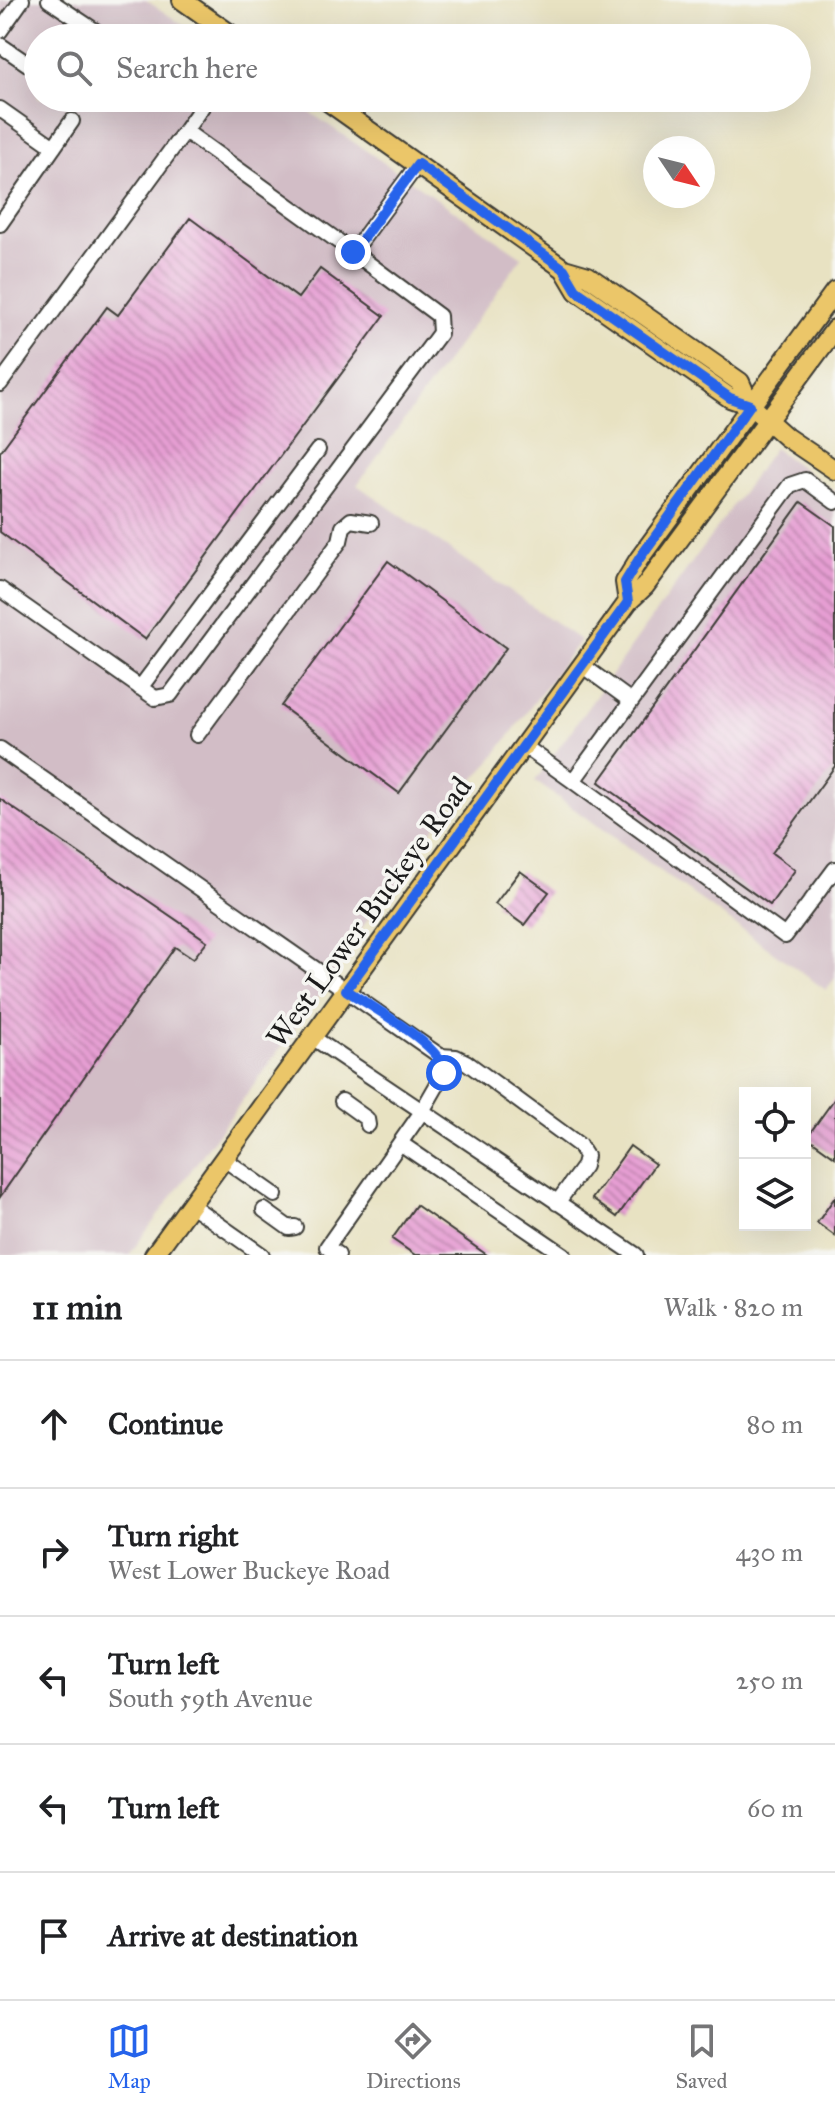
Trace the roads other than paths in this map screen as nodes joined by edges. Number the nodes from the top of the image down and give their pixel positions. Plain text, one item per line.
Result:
1 (22, 0) edge
2 (49, 0) edge
3 (192, 3) edge
4 (85, 24) edge
5 (218, 24) edge
6 (0, 31) edge
7 (0, 45) edge
8 (24, 61) edge
9 (0, 109) edge
10 (198, 112) edge
11 (343, 112) edge
12 (72, 121) dead end
13 (185, 131) junction
14 (54, 147) junction
15 (418, 164) junction
16 (0, 224) edge
17 (353, 252) junction
18 (835, 291) edge
19 (835, 329) edge
20 (0, 384) edge
21 (750, 405) junction
22 (767, 419) junction
23 (318, 450) dead end
24 (835, 470) edge
25 (835, 502) edge
26 (371, 523) dead end
27 (0, 589) edge
28 (628, 602) junction
29 (583, 666) junction
30 (140, 688) junction
31 (631, 701) junction
32 (197, 735) dead end
33 (524, 746) junction
34 (0, 749) edge
35 (573, 781) junction
36 (835, 869) edge
37 (346, 990) junction
38 (312, 1037) junction
39 (440, 1056) junction
40 (342, 1101) dead end
41 (421, 1113) junction
42 (368, 1125) dead end
43 (400, 1143) junction
44 (224, 1159) junction
45 (275, 1195) dead end
46 (557, 1203) junction
47 (191, 1205) junction
48 (264, 1210) dead end
49 (295, 1227) dead end
50 (154, 1255) edge
51 (262, 1255) edge
52 (338, 1255) edge
53 (564, 1255) edge
54 (636, 1255) edge

1 - 6 lane
2 - 4 lane
3 - 5 main road
7 - 8 lane
9 - 14 lane
10 - 13 lane
11 - 15 main road
12 - 14 lane
13 - 17 lane
13 - 20 lane
14 - 16 lane
15 - 17 lane
15 - 21 main road
17 - 30 lane
18 - 21 main road, West Lower Buckeye Road
19 - 22 main road, West Lower Buckeye Road
21 - 22 main road
21 - 28 main road, West Lower Buckeye Road
22 - 24 main road
22 - 28 main road, West Lower Buckeye Road
23 - 30 lane
25 - 31 lane
26 - 32 lane
27 - 30 lane
28 - 29 main road, West Lower Buckeye Road
29 - 31 lane
29 - 33 main road, West Lower Buckeye Road
31 - 35 lane
33 - 35 lane
33 - 37 main road, West Lower Buckeye Road
34 - 37 lane
35 - 36 lane
37 - 38 main road, West Lower Buckeye Road
37 - 39 lane
38 - 41 lane
38 - 44 main road, West Lower Buckeye Road
39 - 41 lane
39 - 46 lane
40 - 42 lane
41 - 43 lane
41 - 46 lane
43 - 52 lane
43 - 53 lane
44 - 45 lane
44 - 47 main road, West Lower Buckeye Road
46 - 54 lane
47 - 50 main road, West Lower Buckeye Road
47 - 51 lane
48 - 49 lane

